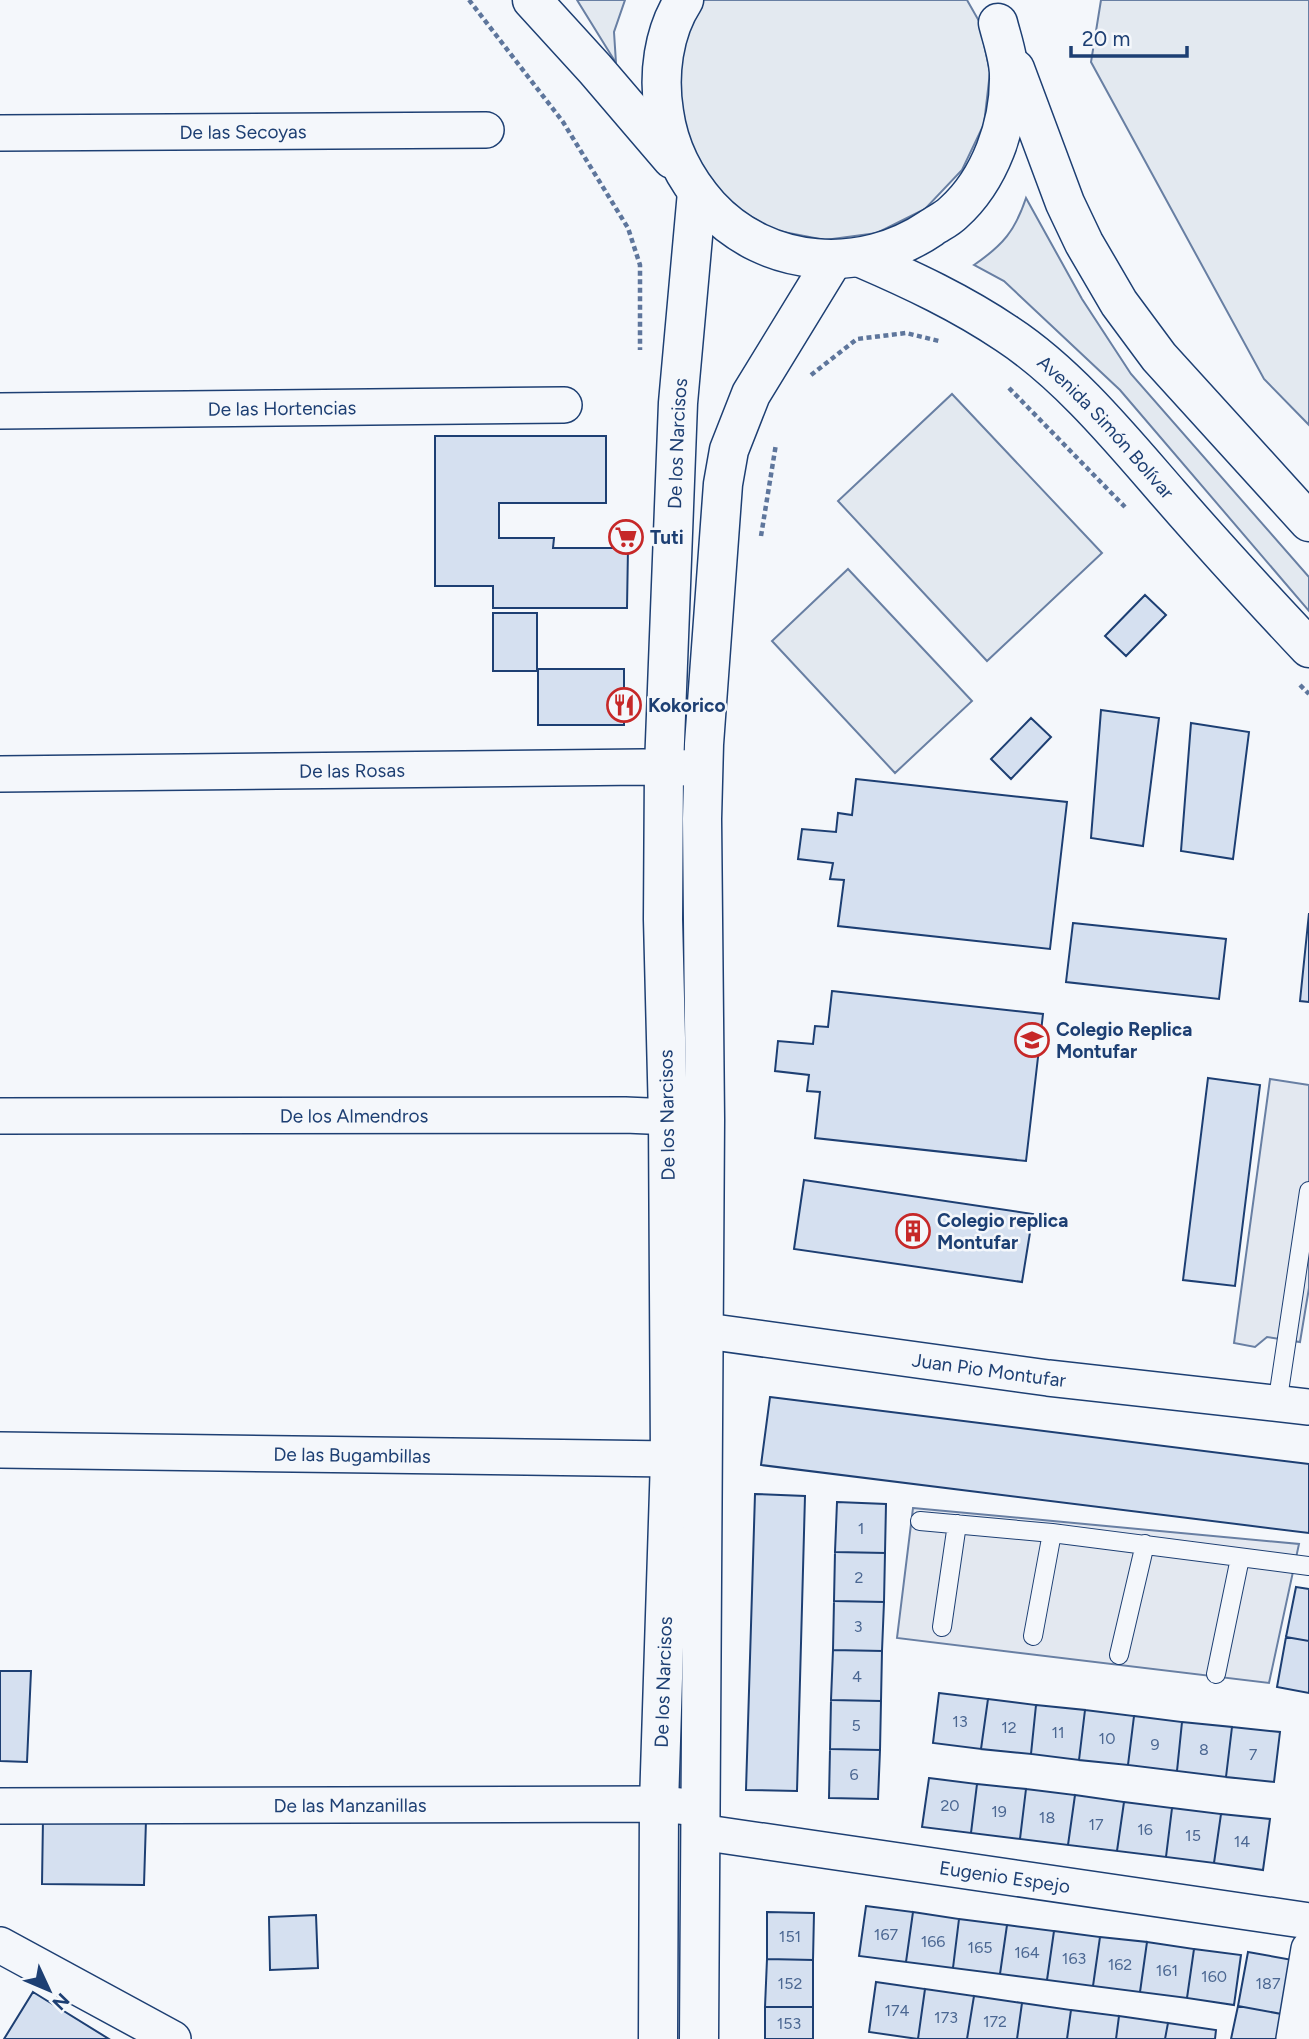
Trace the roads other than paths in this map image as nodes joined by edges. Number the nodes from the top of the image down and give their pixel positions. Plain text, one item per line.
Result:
1 (532, 0) edge
2 (684, 0) edge
3 (994, 11) edge
4 (486, 130) dead end
5 (0, 132) edge
6 (690, 182) junction
7 (847, 259) junction
8 (564, 405) dead end
9 (0, 411) edge
10 (1309, 522) edge
11 (1300, 662) edge
12 (664, 767) junction
13 (704, 769) junction
14 (0, 774) edge
15 (0, 1116) edge
16 (687, 1118) junction
17 (1309, 1191) edge
18 (686, 1328) junction
19 (1293, 1406) edge
20 (0, 1450) edge
21 (687, 1459) junction
22 (920, 1521) dead end
23 (957, 1524) junction
24 (1052, 1533) junction
25 (1145, 1544) junction
26 (1240, 1558) junction
27 (1309, 1566) edge
28 (942, 1628) dead end
29 (1033, 1636) dead end
30 (1119, 1655) dead end
31 (1216, 1674) dead end
32 (659, 1804) junction
33 (0, 1806) edge
34 (700, 1820) junction
35 (1309, 1921) edge
36 (0, 1945) edge
37 (1309, 1949) edge
38 (173, 2039) edge
39 (658, 2039) edge
40 (699, 2039) edge
41 (1294, 2039) edge

1 - 6 main road, Avenida Simón Bolívar
2 - 6 main road, Avenida Simón Bolívar
3 - 7 main road, Avenida Simón Bolívar
3 - 10 main road, Avenida Simón Bolívar
4 - 5 street, De las Secoyas
6 - 7 main road, Avenida Simón Bolívar
6 - 12 main road, De los Narcisos
7 - 11 main road, Avenida Simón Bolívar
7 - 13 main road, De los Narcisos
8 - 9 street, De las Hortencias
12 - 13 street, De las Rosas
12 - 14 street, De las Rosas
12 - 16 main road, De los Narcisos
13 - 16 main road, De los Narcisos
15 - 16 street, De los Almendros
16 - 18 main road, De los Narcisos
17 - 19 lane
18 - 19 street, Juan Pio Montufar
18 - 21 main road, De los Narcisos
20 - 21 street, De las Bugambillas
21 - 32 main road, De los Narcisos
21 - 34 main road, De los Narcisos
22 - 23 lane
23 - 24 lane
23 - 28 lane
24 - 25 lane
24 - 29 lane
25 - 26 lane
25 - 30 lane
26 - 27 lane
26 - 31 lane
32 - 33 street, De las Manzanillas
32 - 34 street, De las Manzanillas
32 - 39 main road, De los Narcisos
34 - 35 street, Eugenio Espejo
34 - 40 main road, De los Narcisos
36 - 38 street
37 - 41 street

